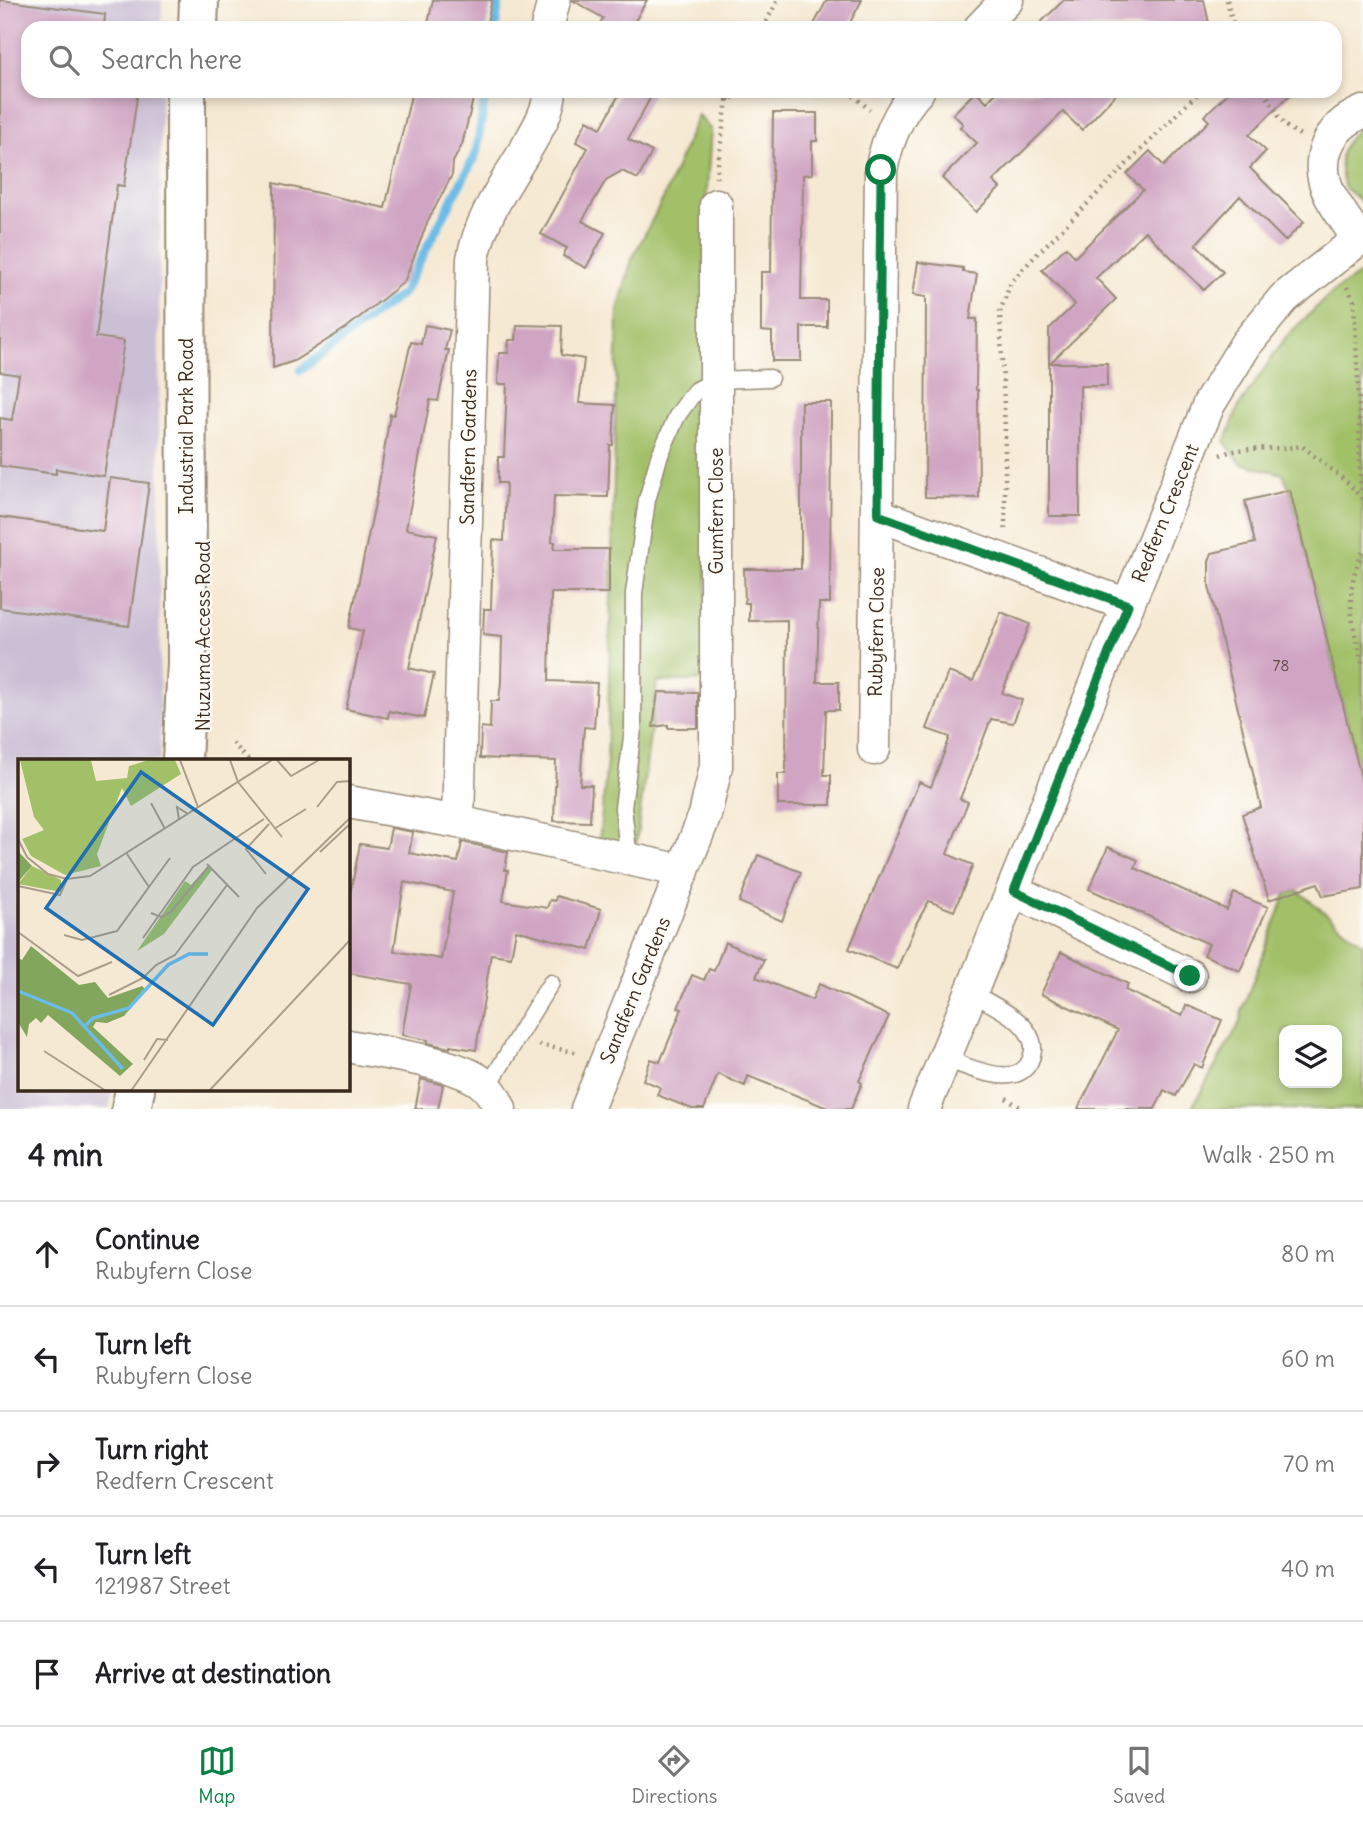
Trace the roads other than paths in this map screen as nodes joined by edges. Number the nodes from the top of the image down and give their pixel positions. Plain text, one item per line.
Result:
1 (186, 0) edge
2 (199, 0) edge
3 (554, 0) edge
4 (1007, 0) edge
5 (186, 21) edge
6 (198, 21) edge
7 (548, 21) edge
8 (987, 21) edge
9 (186, 98) edge
10 (198, 98) edge
11 (548, 98) edge
12 (912, 98) edge
13 (1363, 112) edge
14 (716, 205) road end
15 (1352, 244) edge
16 (770, 378) dead end
17 (716, 380) junction
18 (878, 515) junction
19 (1128, 605) junction
20 (874, 749) dead end
21 (218, 752) edge
22 (182, 759) edge
23 (350, 802) edge
24 (705, 815) joint
25 (458, 822) junction
26 (629, 860) junction
27 (683, 871) junction
28 (1014, 891) junction
29 (1190, 976) dead end
30 (551, 983) dead end
31 (972, 993) junction
32 (350, 1046) edge
33 (945, 1059) junction
34 (494, 1099) edge
35 (587, 1109) edge
36 (924, 1109) edge

1 - 5 street
2 - 6 street
3 - 7 street
4 - 8 street
9 - 22 street, Industrial Park Road
10 - 21 street, Ntuzuma Access Road
11 - 25 street, Sandfern Gardens
12 - 18 street, Rubyfern Close
13 - 15 street
14 - 17 street, Gumfern Close
15 - 19 street, Redfern Crescent
16 - 17 lane
17 - 24 street, Gumfern Close
17 - 26 lane
18 - 19 street
18 - 20 street, Rubyfern Close
19 - 28 street, Redfern Crescent
23 - 25 street
24 - 27 street, Sandfern Gardens
25 - 26 street
26 - 27 street
27 - 35 street, Sandfern Gardens
28 - 29 street
28 - 31 street, Redfern Crescent
30 - 34 lane
31 - 33 street, Redfern Crescent
31 - 33 lane
32 - 34 street
33 - 36 street, Redfern Crescent

